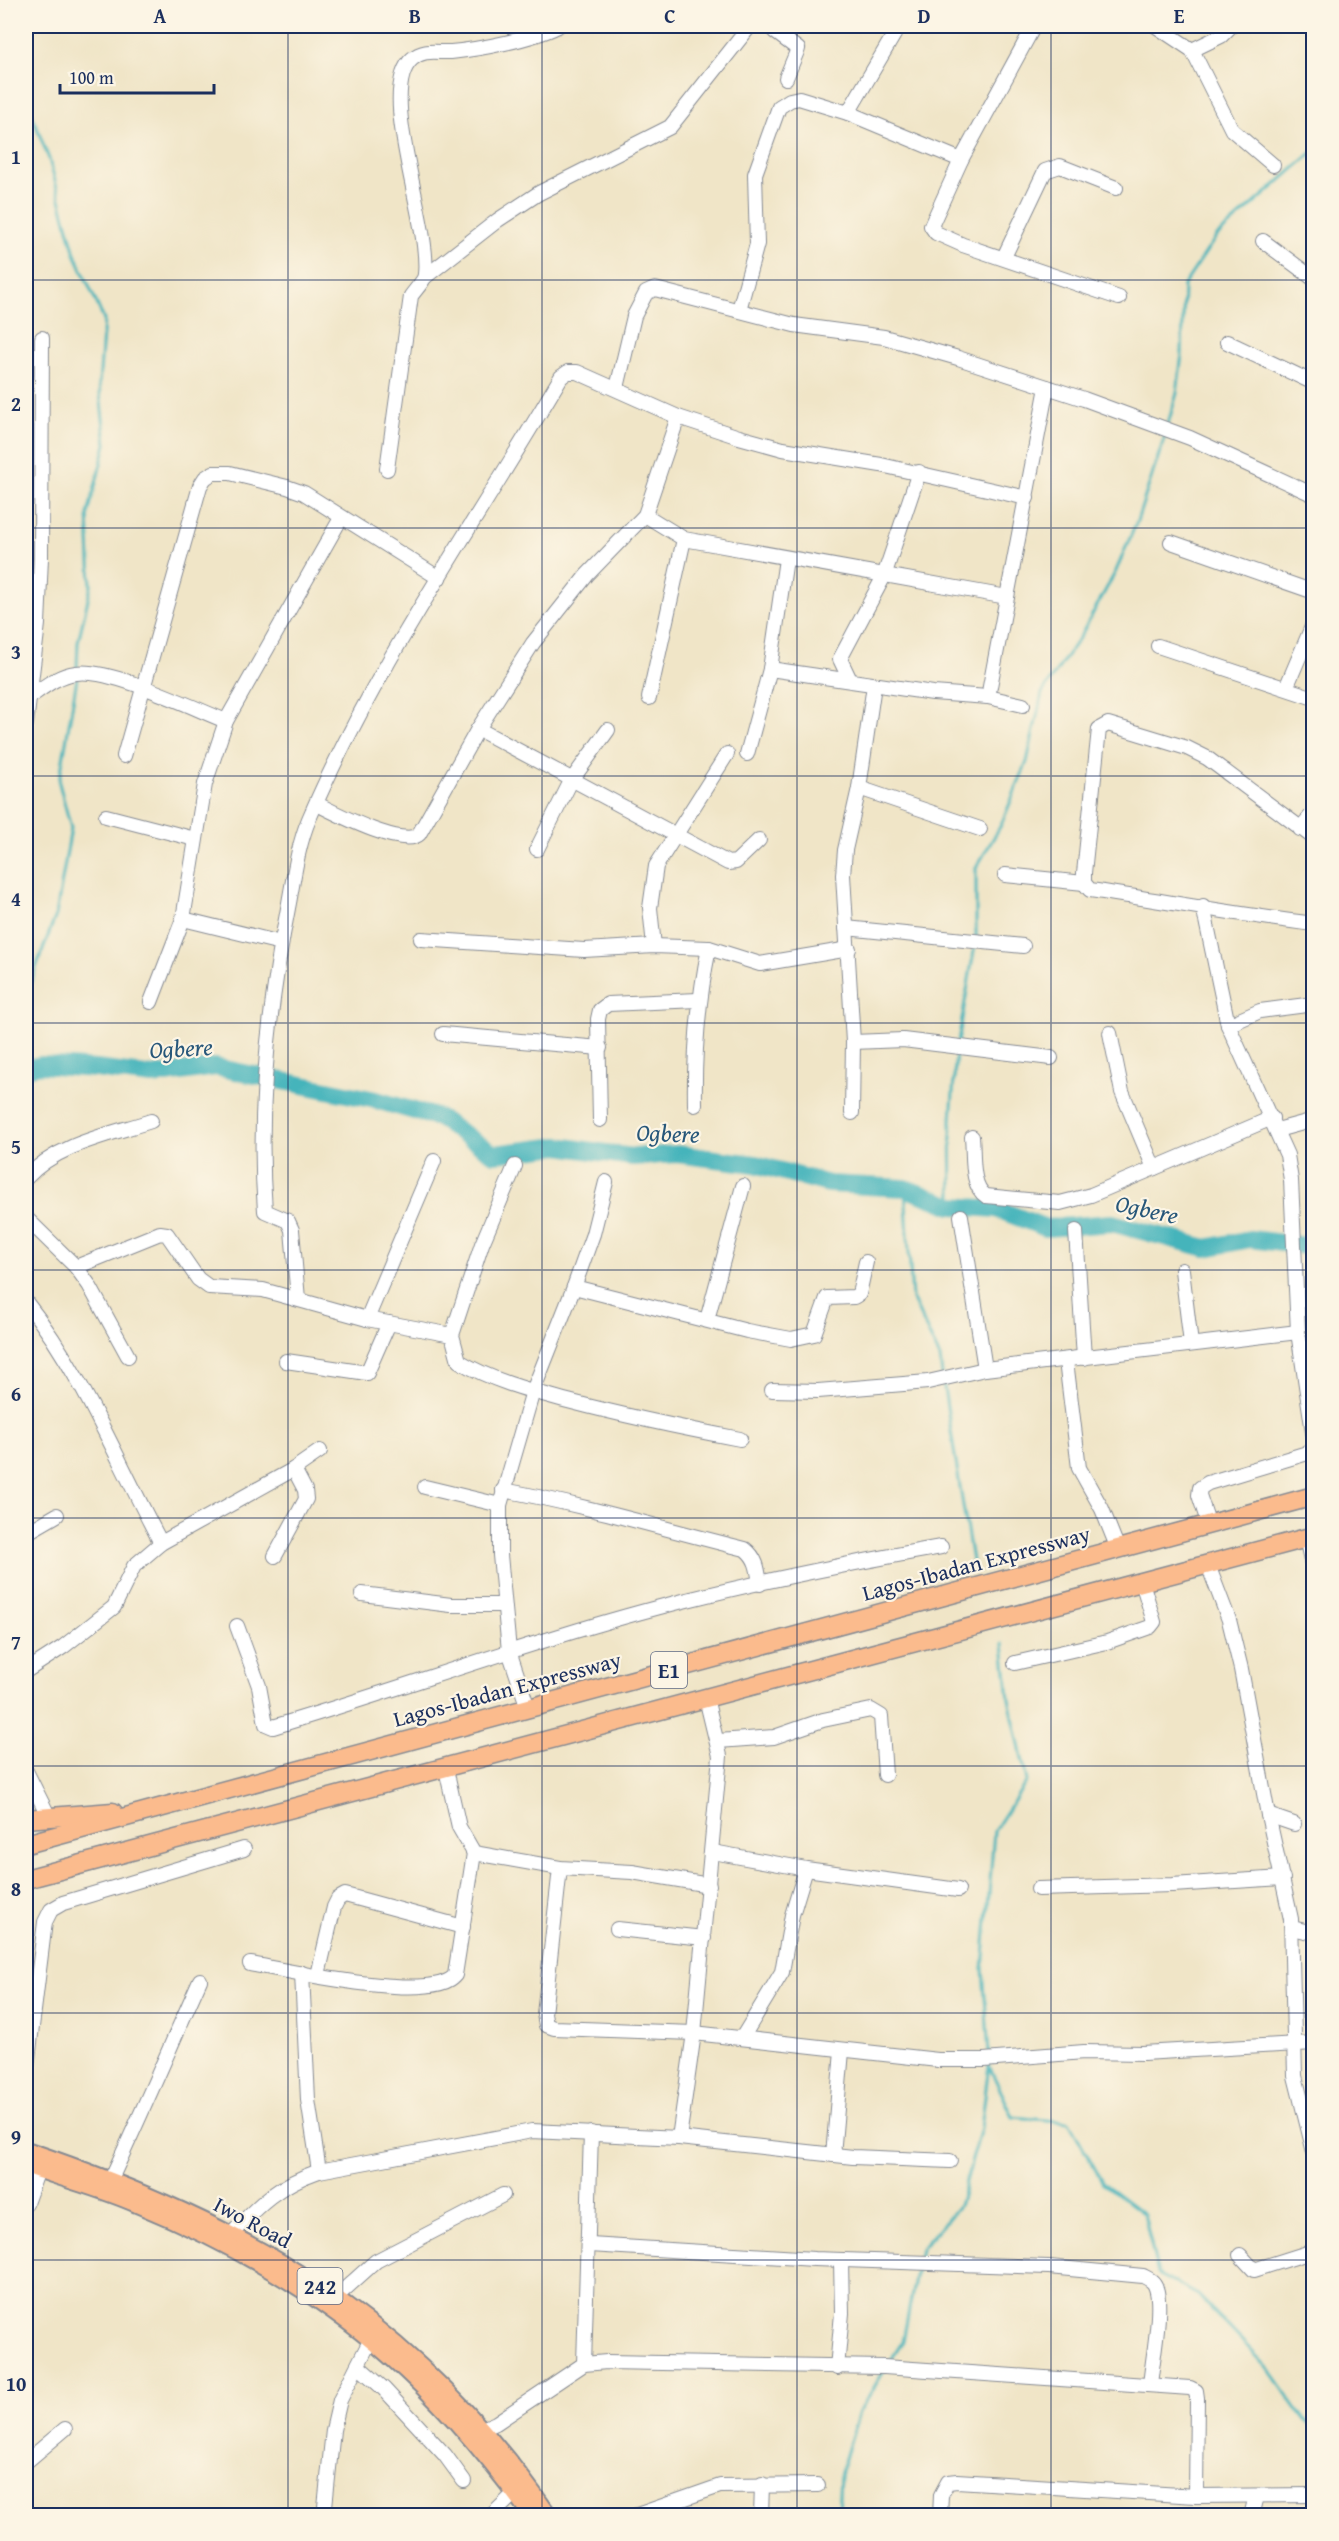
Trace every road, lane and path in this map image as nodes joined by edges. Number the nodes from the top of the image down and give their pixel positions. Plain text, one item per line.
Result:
1 (558, 26) edge
2 (750, 26) edge
3 (773, 26) edge
4 (899, 26) edge
5 (1034, 26) edge
6 (1156, 26) edge
7 (1232, 26) edge
8 (1192, 50) junction
9 (786, 78) dead end
10 (848, 113) junction
11 (961, 159) junction
12 (1273, 165) dead end
13 (1116, 188) dead end
14 (1263, 241) dead end
15 (1004, 257) junction
16 (425, 276) junction
17 (1314, 279) edge
18 (1119, 298) dead end
19 (739, 310) junction
20 (42, 338) dead end
21 (1227, 342) dead end
22 (1311, 376) edge
23 (1047, 387) junction
24 (617, 388) junction
25 (678, 417) junction
26 (387, 469) dead end
27 (919, 472) junction
28 (1314, 495) edge
29 (1027, 498) junction
30 (645, 515) junction
31 (341, 518) junction
32 (684, 539) junction
33 (1171, 542) dead end
34 (786, 559) junction
35 (884, 576) junction
36 (439, 578) junction
37 (1314, 592) edge
38 (1007, 597) junction
39 (1314, 622) edge
40 (1158, 646) dead end
41 (770, 669) junction
42 (850, 680) junction
43 (874, 685) junction
44 (1286, 688) junction
45 (141, 689) junction
46 (31, 696) junction
47 (988, 697) junction
48 (649, 698) dead end
49 (1314, 698) edge
50 (1023, 705) dead end
51 (226, 721) junction
52 (26, 724) edge
53 (478, 729) junction
54 (608, 730) dead end
55 (727, 754) dead end
56 (747, 754) dead end
57 (124, 756) dead end
58 (571, 781) junction
59 (859, 788) junction
60 (317, 804) junction
61 (1314, 812) edge
62 (106, 816) dead end
63 (980, 829) dead end
64 (1300, 829) junction
65 (676, 835) junction
66 (1314, 838) edge
67 (195, 839) junction
68 (759, 840) dead end
69 (537, 849) dead end
70 (1005, 875) dead end
71 (1084, 883) junction
72 (1203, 906) junction
73 (183, 919) junction
74 (1314, 924) edge
75 (846, 928) junction
76 (421, 939) dead end
77 (281, 943) junction
78 (654, 946) junction
79 (1023, 946) dead end
80 (710, 948) junction
81 (849, 949) junction
82 (698, 1000) junction
83 (151, 1002) dead end
84 (1314, 1004) edge
85 (1228, 1025) junction
86 (1110, 1033) dead end
87 (443, 1034) dead end
88 (854, 1042) junction
89 (600, 1048) junction
90 (1051, 1058) dead end
91 (694, 1105) dead end
92 (852, 1113) dead end
93 (600, 1120) dead end
94 (1314, 1120) edge
95 (151, 1121) dead end
96 (1275, 1124) junction
97 (972, 1137) dead end
98 (434, 1161) dead end
99 (514, 1166) dead end
100 (1154, 1168) junction
101 (26, 1178) edge
102 (606, 1182) dead end
103 (743, 1186) dead end
104 (961, 1216) dead end
105 (26, 1218) edge
106 (1076, 1231) dead end
107 (866, 1262) dead end
108 (76, 1267) junction
109 (1182, 1270) dead end
110 (574, 1287) junction
111 (298, 1299) junction
112 (26, 1302) edge
113 (367, 1319) junction
114 (707, 1320) junction
115 (389, 1323) junction
116 (452, 1335) junction
117 (1304, 1336) edge
118 (1191, 1344) junction
119 (128, 1356) dead end
120 (1084, 1358) junction
121 (286, 1361) dead end
122 (1066, 1361) junction
123 (985, 1369) junction
124 (772, 1390) dead end
125 (533, 1391) junction
126 (740, 1439) dead end
127 (1314, 1439) edge
128 (320, 1451) dead end
129 (1314, 1451) edge
130 (294, 1469) junction
131 (425, 1487) dead end
132 (503, 1490) junction
133 (1314, 1496) edge
134 (500, 1505) junction
135 (57, 1515) dead end
136 (1209, 1525) junction
137 (27, 1527) edge
138 (1310, 1537) edge
139 (161, 1543) junction
140 (941, 1547) dead end
141 (1118, 1549) junction
142 (275, 1556) dead end
143 (1208, 1564) junction
144 (1314, 1573) edge
145 (1142, 1582) junction
146 (760, 1584) junction
147 (362, 1594) dead end
148 (502, 1605) junction
149 (237, 1626) dead end
150 (509, 1651) junction
151 (1015, 1663) dead end
152 (26, 1671) edge
153 (706, 1698) junction
154 (528, 1708) junction
155 (718, 1741) junction
156 (446, 1768) junction
157 (26, 1771) edge
158 (885, 1775) dead end
159 (135, 1814) junction
160 (1268, 1815) junction
161 (49, 1817) junction
162 (26, 1819) edge
163 (1294, 1824) dead end
164 (26, 1844) edge
165 (244, 1849) dead end
166 (713, 1852) junction
167 (132, 1853) junction
168 (474, 1853) junction
169 (560, 1869) junction
170 (806, 1869) junction
171 (1283, 1878) junction
172 (26, 1879) edge
173 (710, 1885) junction
174 (1038, 1889) dead end
175 (26, 1890) edge
176 (958, 1890) dead end
177 (463, 1927) junction
178 (1292, 1928) junction
179 (616, 1929) dead end
180 (1314, 1933) edge
181 (704, 1938) junction
182 (250, 1964) dead end
183 (302, 1973) junction
184 (318, 1975) junction
185 (200, 1980) dead end
186 (694, 2033) junction
187 (742, 2038) junction
188 (1296, 2042) junction
189 (1314, 2043) edge
190 (842, 2051) junction
191 (26, 2075) edge
192 (591, 2133) junction
193 (679, 2138) junction
194 (26, 2150) edge
195 (1314, 2152) edge
196 (833, 2155) junction
197 (950, 2161) dead end
198 (32, 2167) edge
199 (319, 2170) junction
200 (111, 2179) junction
201 (503, 2195) dead end
202 (26, 2203) edge
203 (231, 2235) junction
204 (590, 2245) junction
205 (1314, 2251) edge
206 (1240, 2255) dead end
207 (841, 2260) junction
208 (336, 2297) junction
209 (371, 2339) junction
210 (584, 2364) junction
211 (357, 2366) junction
212 (837, 2368) junction
213 (1150, 2385) junction
214 (65, 2429) dead end
215 (474, 2432) junction
216 (26, 2462) edge
217 (464, 2481) dead end
218 (762, 2484) junction
219 (818, 2485) dead end
220 (515, 2493) junction
221 (1314, 2495) edge
222 (1196, 2496) junction
223 (1256, 2496) junction
224 (324, 2516) edge
225 (491, 2516) edge
226 (532, 2516) edge
227 (549, 2516) edge
228 (634, 2516) edge
229 (761, 2516) edge
230 (940, 2516) edge
231 (1251, 2516) edge

1 - 16 street
2 - 16 street
3 - 9 street
4 - 10 street
5 - 11 street
6 - 8 street
7 - 8 street
8 - 12 street
10 - 11 street
10 - 19 street
11 - 15 street
13 - 15 street
14 - 17 street
15 - 18 street
16 - 26 street
19 - 23 street
19 - 24 street
20 - 46 street
21 - 22 street
23 - 28 street
23 - 29 street
24 - 25 street
24 - 36 street
25 - 27 street
25 - 30 street
27 - 29 street
27 - 35 street
29 - 38 street
30 - 32 street
30 - 53 street
31 - 36 street
31 - 45 street
31 - 51 street
32 - 34 street
32 - 48 street
33 - 37 street
34 - 35 street
34 - 41 street
35 - 38 street
35 - 42 street
36 - 60 street
38 - 47 street
39 - 44 street
40 - 44 street
41 - 42 street
41 - 56 street
42 - 43 street
43 - 47 street
43 - 59 street
44 - 49 street
45 - 46 street
45 - 51 street
45 - 57 street
46 - 52 street
47 - 50 street
51 - 67 street
53 - 58 street
53 - 60 street
54 - 58 street
55 - 65 street
58 - 65 street
58 - 69 street
59 - 63 street
59 - 75 street
60 - 77 street
61 - 64 street
62 - 67 street
64 - 66 street
64 - 71 street
65 - 68 street
65 - 78 street
67 - 73 street
70 - 71 street
71 - 72 street
72 - 74 street
72 - 85 street
73 - 77 street
73 - 83 street
75 - 79 street
75 - 81 street
76 - 78 street
77 - 111 street
78 - 80 street
80 - 81 street
80 - 82 street
81 - 88 street
82 - 89 street
82 - 91 street
84 - 85 street
85 - 96 street
86 - 100 street
87 - 89 street
88 - 90 street
88 - 92 street
89 - 93 street
94 - 96 street
95 - 101 street
96 - 100 street
96 - 117 street
97 - 100 street
98 - 113 street
99 - 116 street
102 - 110 street
103 - 114 street
104 - 123 street
105 - 108 street
106 - 120 street
107 - 114 street
108 - 111 street
108 - 119 street
109 - 118 street
110 - 114 street
110 - 125 street
111 - 113 street
112 - 139 street
113 - 115 street
115 - 116 street
115 - 121 street
116 - 125 street
117 - 118 street
117 - 127 street
118 - 120 street
120 - 122 street
122 - 123 street
122 - 141 street
123 - 124 street
125 - 126 street
125 - 132 street
128 - 130 street
129 - 136 street
130 - 139 street
130 - 142 street
131 - 134 street
132 - 134 street
132 - 146 street
133 - 136 highway, Lagos-Ibadan Expressway / E1
134 - 148 street
135 - 137 street
136 - 141 highway, Lagos-Ibadan Expressway / E1
138 - 143 highway, E1
138 - 144 street
139 - 152 street
140 - 146 street
141 - 154 highway, Lagos-Ibadan Expressway / E1
143 - 145 highway, E1
143 - 160 street
145 - 151 street
145 - 153 highway, E1
146 - 150 street
147 - 148 street
148 - 150 street
149 - 150 street
150 - 154 street
153 - 155 street
153 - 156 highway, E1
154 - 159 highway, Lagos-Ibadan Expressway / E1
155 - 158 street
155 - 166 street
156 - 167 highway, E1
156 - 168 street
157 - 161 street
159 - 161 highway
159 - 164 highway, Lagos-Ibadan Expressway / E1
160 - 163 street
160 - 171 street
161 - 162 highway
165 - 191 street
166 - 170 street
166 - 173 street
167 - 172 highway, E1
167 - 175 highway
168 - 169 street
168 - 177 street
169 - 173 street
169 - 186 street
170 - 176 street
170 - 187 street
171 - 174 street
171 - 178 street
173 - 181 street
177 - 184 street
177 - 184 street
178 - 180 street
178 - 188 street
179 - 181 street
181 - 186 street
182 - 183 street
183 - 184 street
183 - 199 street
185 - 200 street
186 - 187 street
186 - 193 street
187 - 190 street
188 - 189 street
188 - 190 street
188 - 195 street
190 - 196 street
192 - 193 street
192 - 199 street
192 - 204 street
193 - 196 street
194 - 200 main road, Iwo Road / 242
196 - 197 street
198 - 202 street
198 - 209 main road, Iwo Road
199 - 203 street
200 - 203 main road, Iwo Road / 242
201 - 208 street
203 - 208 main road, Iwo Road / 242
204 - 207 street
204 - 210 street
205 - 206 street
207 - 212 street
207 - 213 street
208 - 215 main road, Iwo Road / 242
209 - 211 street
209 - 215 main road, Iwo Road
210 - 212 street
210 - 215 street
211 - 217 street
211 - 224 street
212 - 213 street
213 - 222 street
214 - 216 street
215 - 220 main road, Iwo Road
215 - 227 main road, Iwo Road / 242
218 - 219 street
218 - 228 street
218 - 229 street
220 - 225 street
220 - 226 main road, Iwo Road
221 - 223 street
222 - 223 street
222 - 230 street
223 - 231 street

